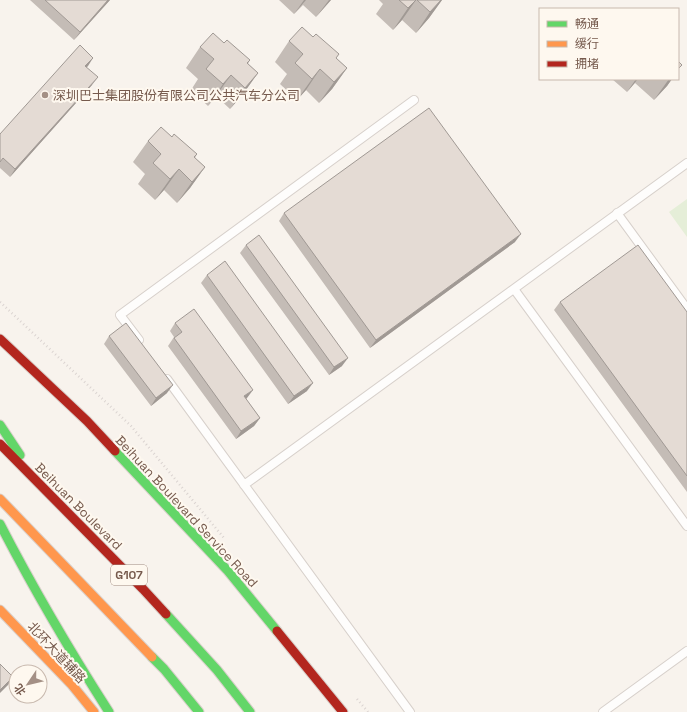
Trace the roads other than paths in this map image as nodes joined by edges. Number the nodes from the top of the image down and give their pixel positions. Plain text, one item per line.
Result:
1 (414, 100) dead end
2 (687, 163) edge
3 (617, 213) junction
4 (514, 289) junction
5 (687, 309) edge
6 (0, 339) edge
7 (143, 346) edge
8 (162, 371) edge
9 (0, 425) edge
10 (0, 444) edge
11 (244, 485) junction
12 (44, 488) junction
13 (0, 498) edge
14 (0, 524) edge
15 (687, 526) edge
16 (0, 610) edge
17 (687, 651) edge
18 (164, 669) junction
19 (217, 670) junction
20 (94, 712) edge
21 (109, 712) edge
22 (193, 712) edge
23 (199, 712) edge
24 (250, 712) edge
25 (261, 712) edge
26 (344, 712) edge
27 (410, 712) edge
28 (603, 712) edge

1 - 7 lane
2 - 3 lane
3 - 4 lane
3 - 5 lane
4 - 11 lane
4 - 15 lane
6 - 26 main road, Beihuan Boulevard Service Road
8 - 11 lane
9 - 12 main road
10 - 12 main road, Beihuan Boulevard / G107
11 - 27 lane
12 - 19 main road, Beihuan Boulevard / G107
13 - 18 main road, G107
14 - 21 main road
16 - 20 main road, 北环大道辅路
17 - 28 lane
18 - 22 main road
18 - 23 main road, G107
19 - 24 main road, Beihuan Boulevard / G107
19 - 25 main road

